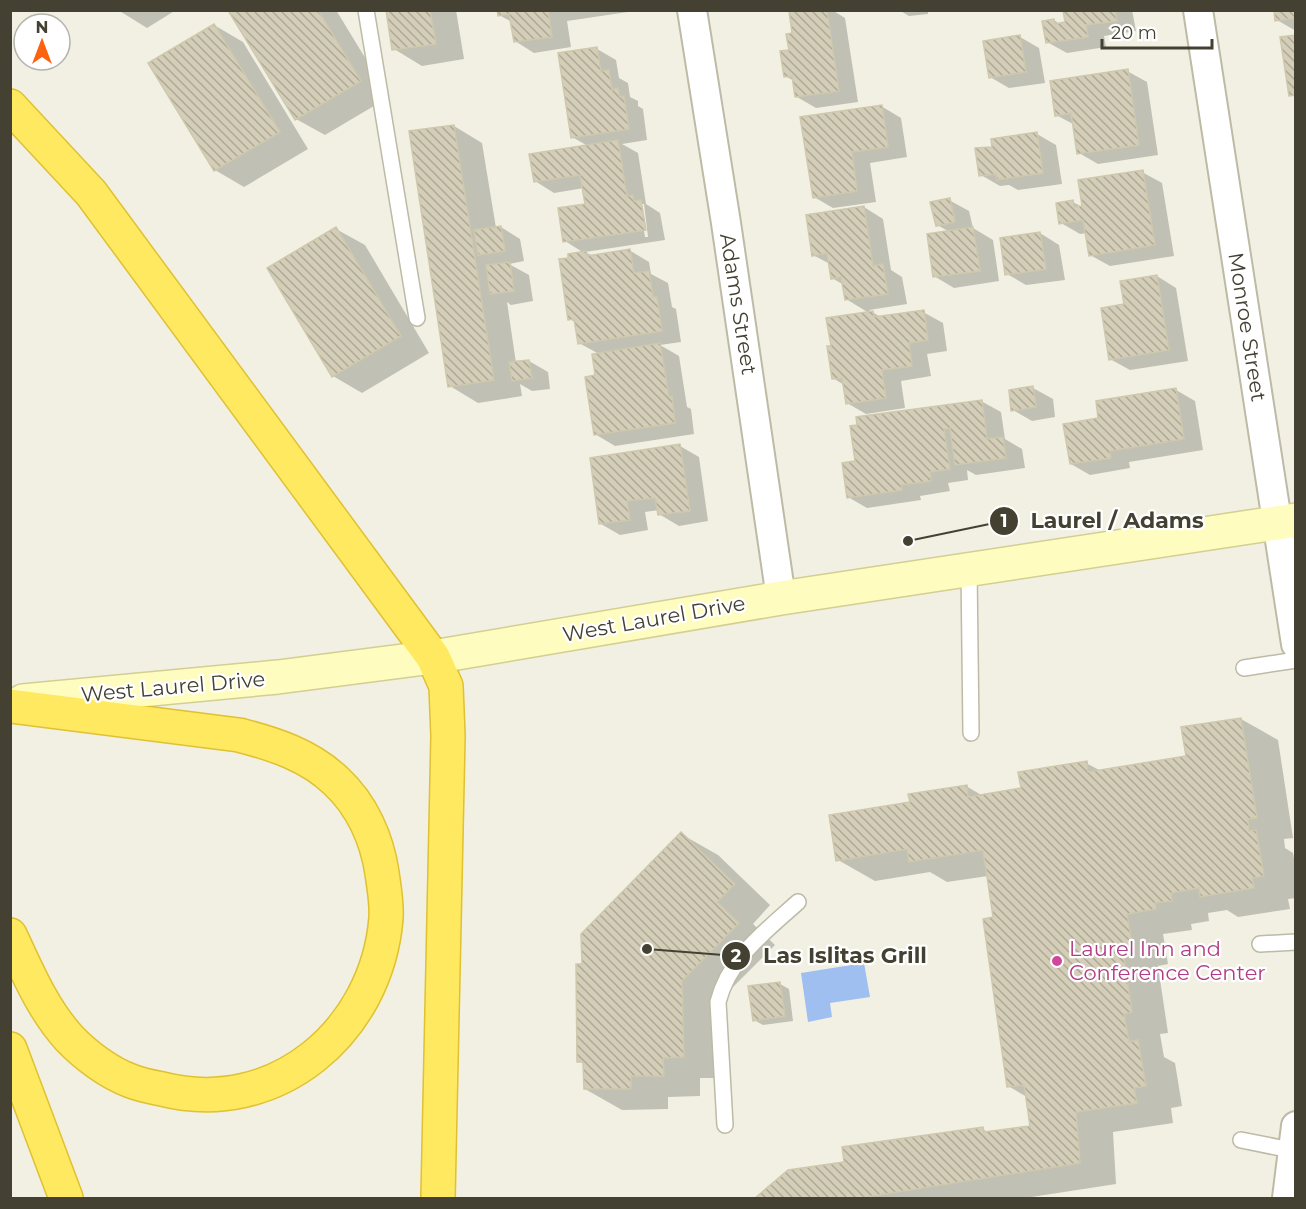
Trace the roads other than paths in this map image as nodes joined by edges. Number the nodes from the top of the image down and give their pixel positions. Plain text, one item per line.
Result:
1 (366, 10) edge
2 (692, 10) edge
3 (1198, 10) edge
4 (10, 106) edge
5 (417, 318) dead end
6 (1287, 522) edge
7 (969, 569) junction
8 (781, 598) junction
9 (1296, 644) edge
10 (433, 657) junction
11 (1296, 660) edge
12 (1244, 668) dead end
13 (10, 704) edge
14 (971, 733) dead end
15 (798, 902) dead end
16 (10, 935) edge
17 (1296, 942) edge
18 (1260, 944) dead end
19 (10, 1049) edge
20 (725, 1125) dead end
21 (1241, 1140) dead end
22 (1295, 1142) edge
23 (66, 1198) edge
24 (438, 1198) edge
25 (1287, 1198) edge

1 - 5 lane
2 - 8 street, Adams Street
3 - 6 street, Monroe Street
4 - 10 highway
6 - 7 main road, West Laurel Drive
6 - 9 street, Monroe Street
7 - 8 main road, West Laurel Drive
7 - 14 lane
8 - 10 main road, West Laurel Drive
10 - 13 main road, West Laurel Drive
10 - 24 highway
11 - 12 lane
13 - 16 highway
15 - 20 lane
17 - 18 lane
19 - 23 highway
21 - 22 lane
22 - 25 street

